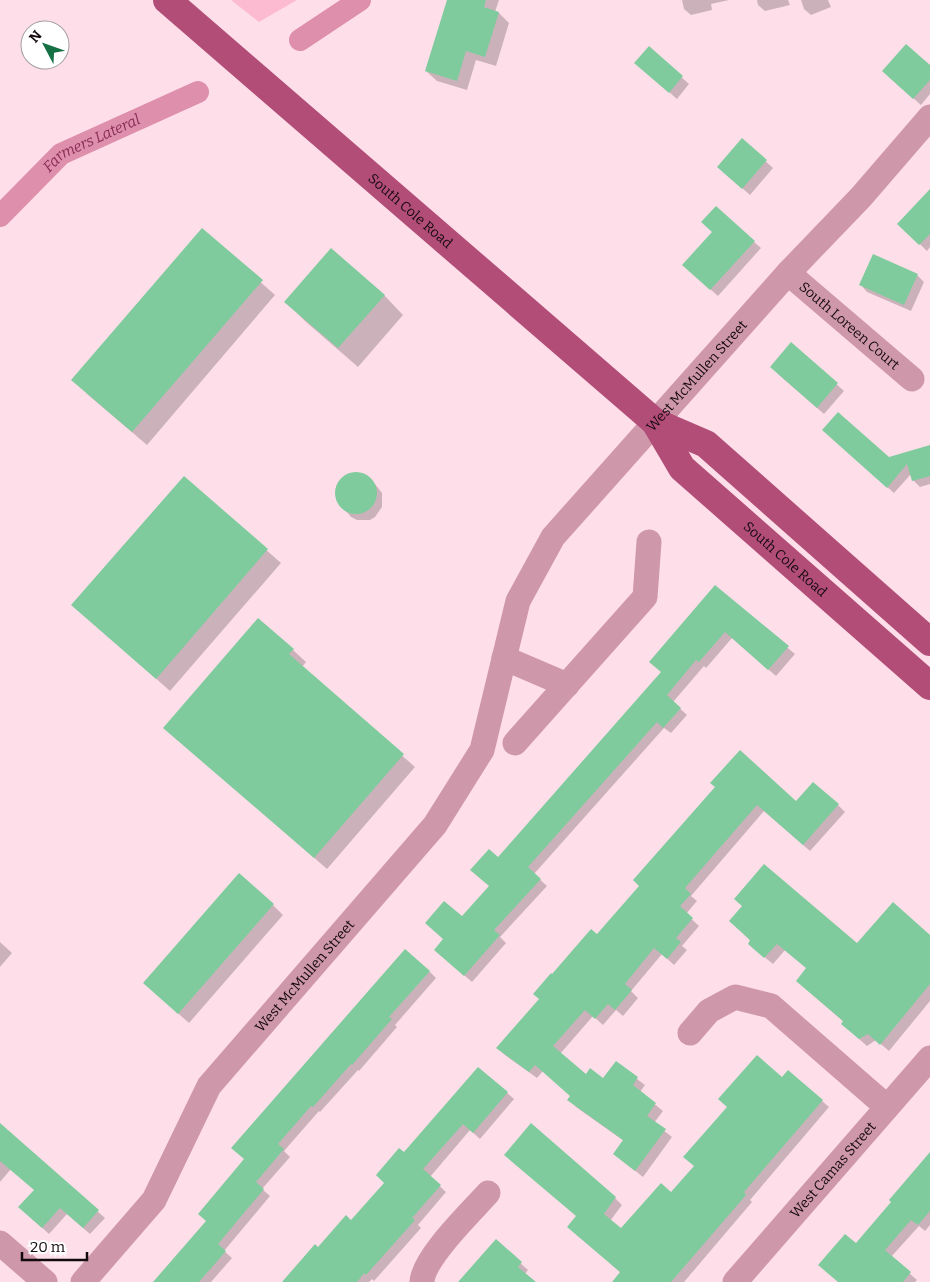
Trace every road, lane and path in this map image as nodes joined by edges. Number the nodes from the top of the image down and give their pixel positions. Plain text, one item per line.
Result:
1 (167, 0) edge
2 (930, 117) edge
3 (788, 273) junction
4 (912, 379) dead end
5 (655, 422) junction
6 (649, 542) dead end
7 (930, 642) edge
8 (504, 658) junction
9 (567, 684) junction
10 (930, 686) edge
11 (515, 743) dead end
12 (690, 1033) dead end
13 (930, 1058) edge
14 (887, 1107) junction
15 (488, 1193) dead end
16 (0, 1243) edge
17 (45, 1282) edge
18 (83, 1282) edge
19 (422, 1282) edge
20 (735, 1282) edge

1 - 5 main road, South Cole Road
2 - 3 street, West McMullen Street
3 - 4 street, South Loreen Court
3 - 5 street, West McMullen Street
5 - 7 main road, South Cole Road
5 - 8 street, West McMullen Street
5 - 10 main road, South Cole Road
6 - 9 street
8 - 9 street
8 - 18 street, West McMullen Street
9 - 11 street
12 - 14 street
13 - 14 street, West Camas Street
14 - 20 street, West Camas Street
15 - 19 street
16 - 17 street

